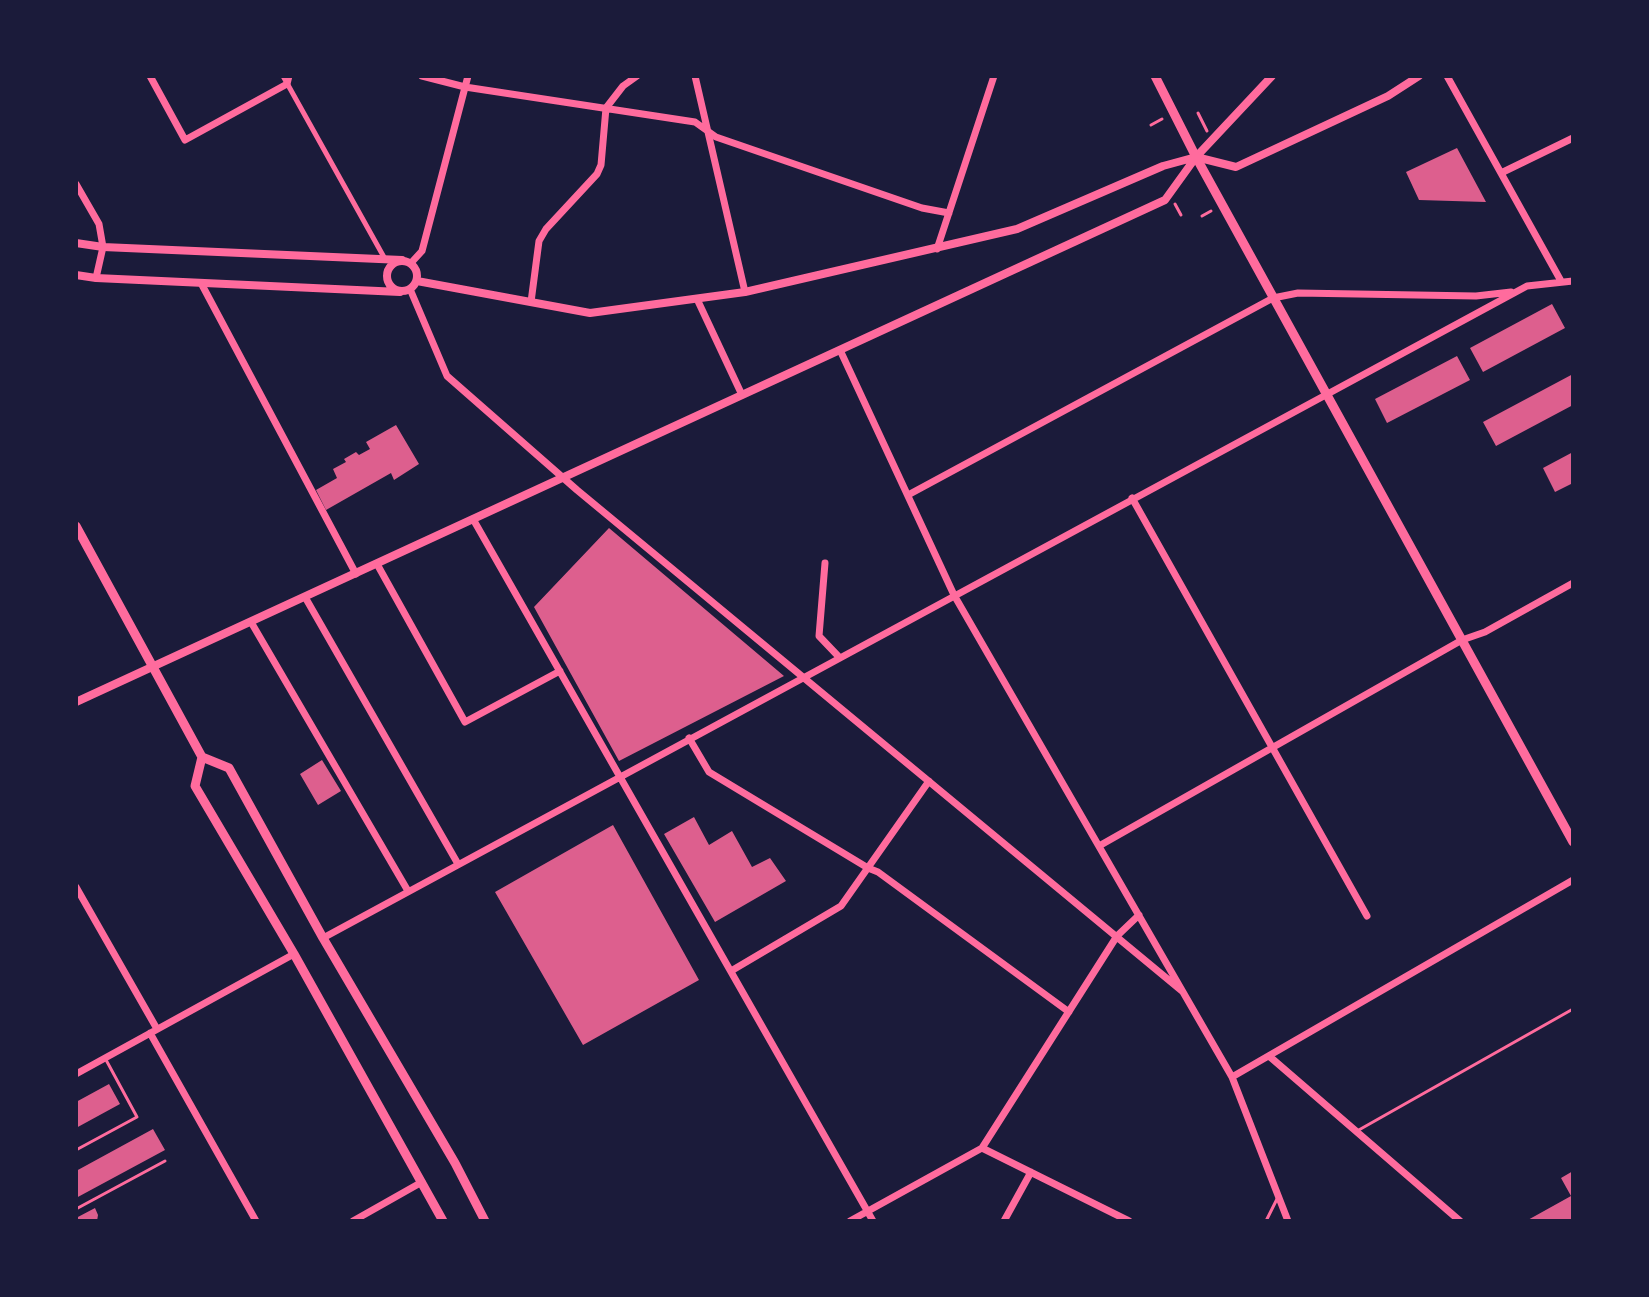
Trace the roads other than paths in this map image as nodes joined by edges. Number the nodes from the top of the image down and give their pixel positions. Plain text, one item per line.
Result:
1 (150, 76) edge
2 (422, 76) edge
3 (468, 76) edge
4 (637, 76) edge
5 (695, 76) edge
6 (994, 76) edge
7 (1155, 76) edge
8 (1272, 76) edge
9 (1419, 76) edge
10 (1447, 76) edge
11 (287, 79) edge
12 (465, 87) junction
13 (606, 108) junction
14 (707, 131) junction
15 (1573, 138) edge
16 (1196, 157) junction
17 (1501, 173) junction
18 (76, 184) edge
19 (949, 213) junction
20 (76, 243) edge
21 (103, 247) junction
22 (937, 249) junction
23 (385, 259) junction
24 (406, 262) junction
25 (76, 275) edge
26 (96, 278) junction
27 (417, 281) junction
28 (1561, 281) junction
29 (1573, 281) edge
30 (201, 283) junction
31 (410, 289) junction
32 (1518, 291) junction
33 (400, 292) junction
34 (745, 292) junction
35 (1273, 298) junction
36 (697, 299) junction
37 (531, 302) junction
38 (840, 350) junction
39 (1325, 393) junction
40 (742, 395) junction
41 (563, 478) junction
42 (908, 495) junction
43 (1132, 498) junction
44 (473, 519) junction
45 (76, 526) edge
46 (825, 563) dead end
47 (377, 564) junction
48 (356, 574) junction
49 (1573, 583) edge
50 (954, 595) junction
51 (305, 597) junction
52 (251, 622) junction
53 (1462, 640) junction
54 (839, 657) junction
55 (153, 666) junction
56 (560, 671) junction
57 (803, 677) junction
58 (76, 702) edge
59 (689, 738) junction
60 (1272, 748) junction
61 (202, 757) junction
62 (620, 776) junction
63 (929, 781) junction
64 (1573, 842) edge
65 (1099, 846) junction
66 (458, 864) junction
67 (868, 868) junction
68 (1573, 880) edge
69 (76, 887) edge
70 (408, 891) junction
71 (1139, 915) junction
72 (1367, 916) dead end
73 (1117, 936) junction
74 (323, 938) junction
75 (294, 954) junction
76 (731, 971) junction
77 (1182, 991) junction
78 (1573, 1009) edge
79 (1069, 1012) junction
80 (153, 1031) junction
81 (1269, 1056) junction
82 (105, 1058) junction
83 (76, 1074) edge
84 (1232, 1077) junction
85 (1357, 1131) junction
86 (982, 1148) junction
87 (76, 1150) edge
88 (165, 1161) dead end
89 (1031, 1172) junction
90 (422, 1182) junction
91 (1278, 1196) junction
92 (76, 1209) edge
93 (867, 1211) junction
94 (358, 1220) edge
95 (256, 1221) edge
96 (443, 1221) edge
97 (485, 1221) edge
98 (850, 1221) edge
99 (873, 1221) edge
100 (1004, 1221) edge
101 (1129, 1221) edge
102 (1266, 1221) edge
103 (1288, 1221) edge
104 (1460, 1221) edge

1 - 11 street
2 - 12 street
3 - 12 street
4 - 13 street
5 - 14 street
6 - 19 street
7 - 16 main road
8 - 16 street
9 - 16 street
10 - 17 street
11 - 23 street
12 - 13 street
12 - 24 street
13 - 14 street
13 - 37 street
14 - 19 street
14 - 34 street
15 - 17 street
16 - 22 street
16 - 35 main road
16 - 38 street
17 - 28 street
18 - 21 street
19 - 22 street
20 - 21 street
21 - 23 street
21 - 26 street
22 - 34 street
23 - 24 street
24 - 27 street
24 - 33 street
25 - 26 street
26 - 30 street
27 - 31 street
27 - 37 street
28 - 29 street
28 - 32 street
30 - 33 street
30 - 48 street
31 - 33 street
31 - 41 street
32 - 35 street
32 - 39 street
34 - 36 street
35 - 39 main road
35 - 42 street
36 - 37 street
36 - 40 street
38 - 40 street
38 - 42 street
39 - 43 street
39 - 53 main road
40 - 41 street
41 - 44 street
41 - 57 street
42 - 50 street
43 - 50 street
43 - 60 street
44 - 47 street
44 - 56 street
45 - 55 main road
46 - 54 street
47 - 48 street
47 - 56 street
48 - 51 street
49 - 53 street
50 - 54 street
50 - 65 street
51 - 52 street
51 - 66 street
52 - 55 street
52 - 70 street
53 - 60 street
53 - 64 main road
54 - 57 street
55 - 58 street
55 - 61 main road
56 - 62 street
57 - 59 street
57 - 63 street
59 - 62 street
59 - 67 street
60 - 65 street
60 - 72 street
61 - 74 main road
61 - 75 main road
62 - 66 street
62 - 76 street
63 - 67 street
63 - 73 street
65 - 71 street
66 - 70 street
67 - 76 street
67 - 79 street
68 - 81 street
69 - 80 street
70 - 74 street
71 - 73 street
71 - 77 street
73 - 77 street
73 - 79 street
74 - 97 main road
75 - 80 street
75 - 90 main road
76 - 93 street
77 - 84 street
78 - 85 lane
79 - 86 street
80 - 82 street
80 - 95 street
81 - 84 street
81 - 85 street
82 - 83 street
82 - 87 lane
84 - 91 street
85 - 104 street
86 - 89 street
86 - 93 street
88 - 92 lane
89 - 100 street
89 - 101 street
90 - 94 street
90 - 96 main road
91 - 102 lane
91 - 103 street
93 - 98 street
93 - 99 street

